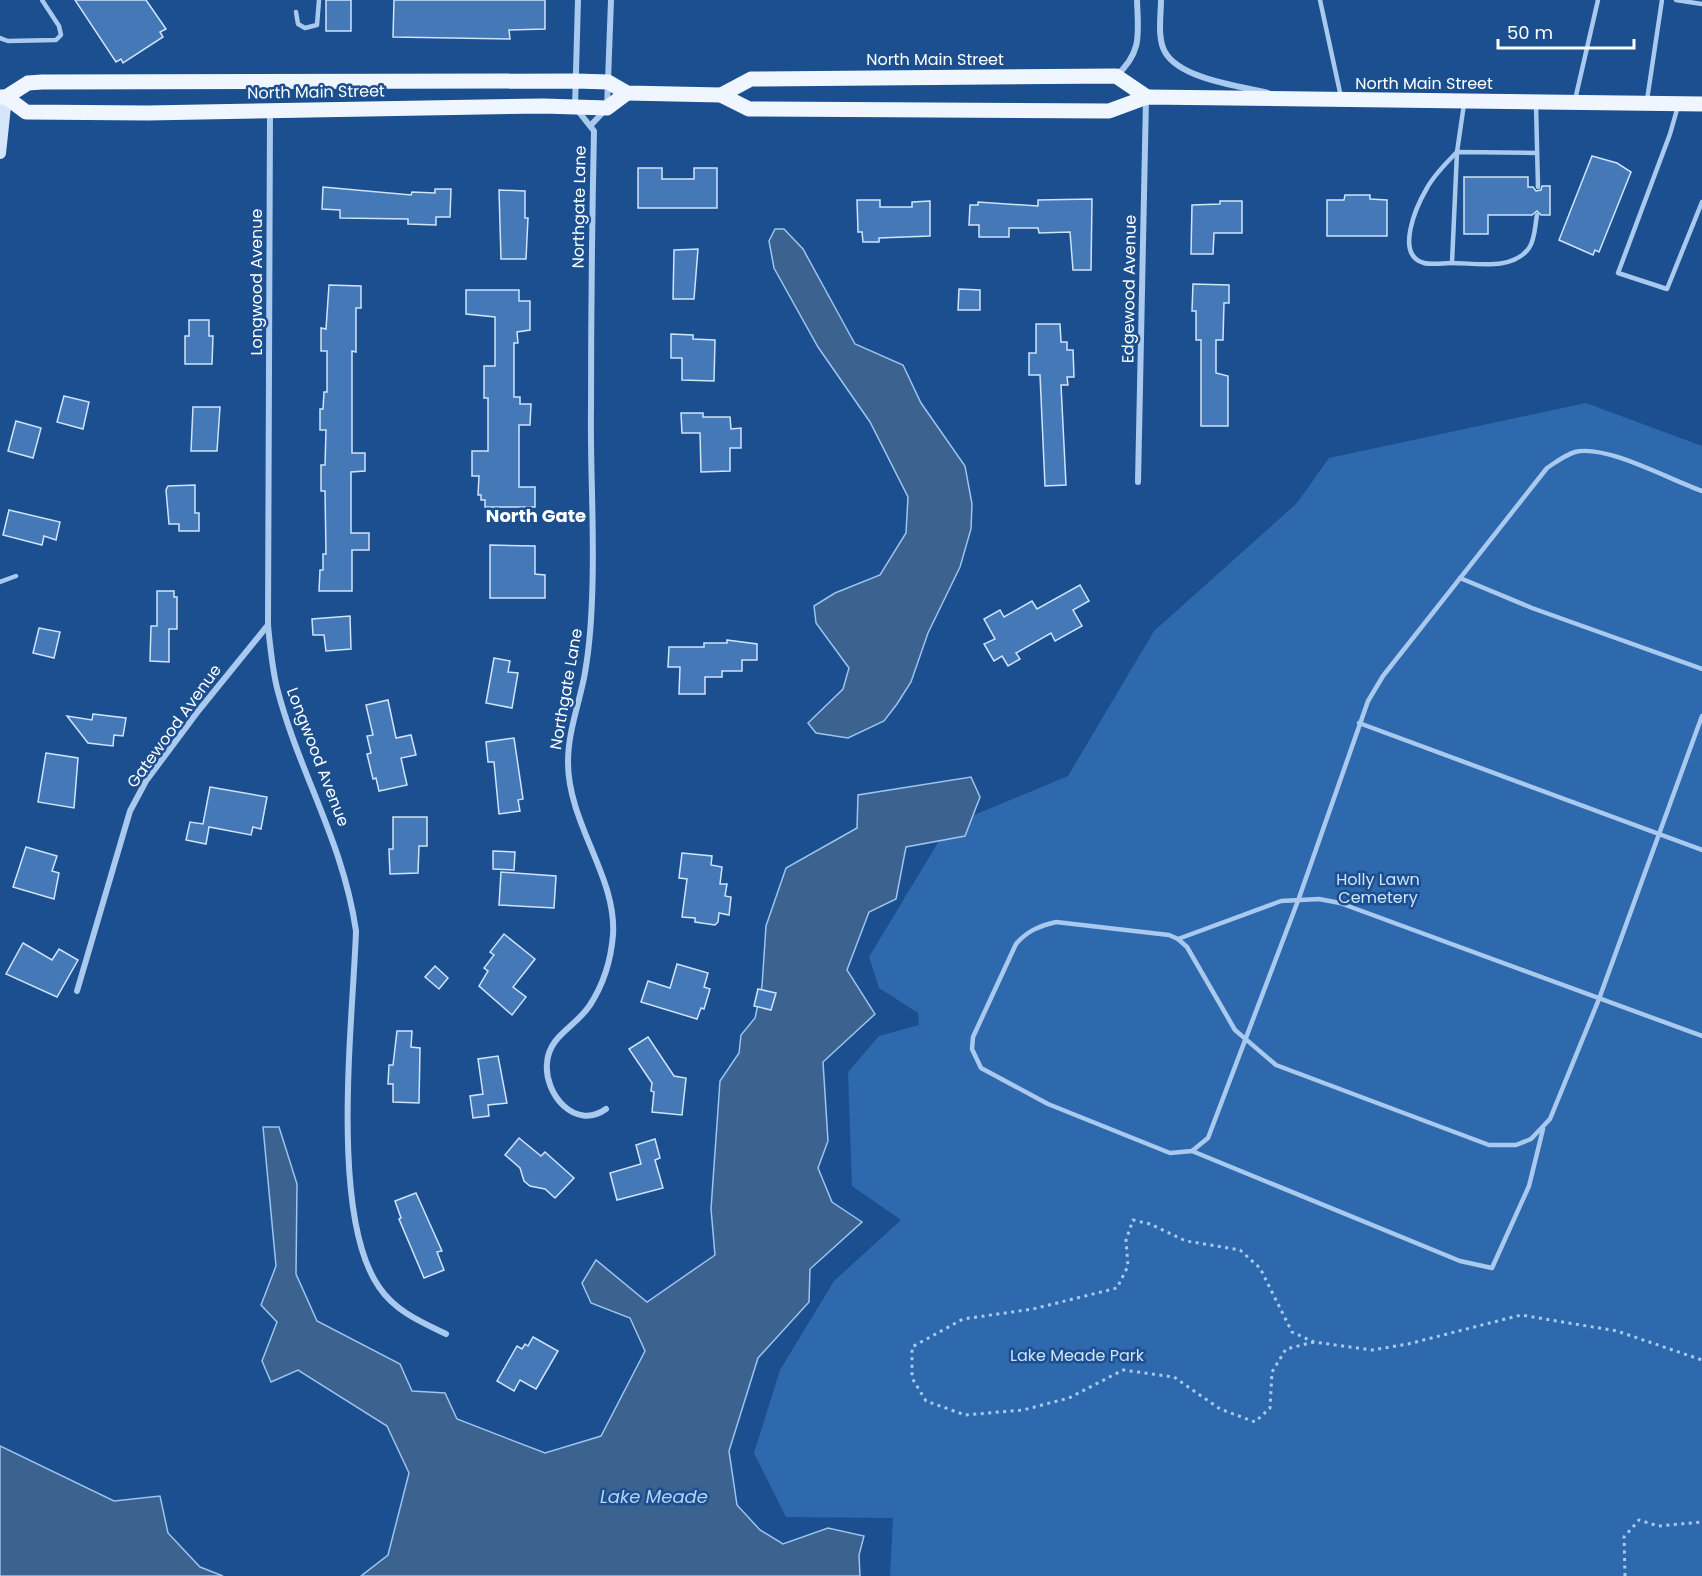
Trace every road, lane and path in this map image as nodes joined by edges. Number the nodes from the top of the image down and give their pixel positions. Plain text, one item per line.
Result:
1 (42, 0) edge
2 (320, 0) edge
3 (578, 0) edge
4 (610, 0) edge
5 (1137, 0) edge
6 (1161, 0) edge
7 (1320, 0) edge
8 (1598, 0) edge
9 (1662, 0) edge
10 (1677, 0) edge
11 (1702, 4) edge
12 (296, 12) dead end
13 (0, 38) edge
14 (1116, 76) junction
15 (576, 81) junction
16 (608, 82) junction
17 (627, 93) junction
18 (721, 95) junction
19 (3, 97) edge
20 (1146, 97) junction
21 (1295, 99) junction
22 (1342, 100) junction
23 (1464, 101) junction
24 (1536, 101) junction
25 (1574, 102) junction
26 (1646, 102) junction
27 (1679, 104) junction
28 (1702, 104) edge
29 (575, 107) junction
30 (607, 108) junction
31 (270, 111) junction
32 (591, 125) junction
33 (1457, 152) junction
34 (0, 153) edge
35 (1537, 153) junction
36 (1538, 186) dead end
37 (1702, 202) edge
38 (1537, 215) dead end
39 (1452, 263) junction
40 (1138, 482) dead end
41 (1702, 491) edge
42 (16, 576) dead end
43 (1460, 578) junction
44 (0, 582) edge
45 (268, 625) junction
46 (1702, 669) edge
47 (1702, 716) edge
48 (1359, 723) junction
49 (1659, 834) junction
50 (1702, 850) edge
51 (1299, 898) junction
52 (1178, 939) junction
53 (77, 991) dead end
54 (1599, 999) junction
55 (1702, 1035) edge
56 (1246, 1041) junction
57 (606, 1109) dead end
58 (1543, 1129) junction
59 (1192, 1151) junction
60 (446, 1334) dead end
61 (1314, 1342) junction
62 (1702, 1360) edge
63 (1702, 1522) edge
64 (1625, 1576) edge

1 - 13 lane
2 - 12 lane
3 - 15 street
4 - 16 street
5 - 14 street
6 - 21 street
7 - 22 lane
8 - 25 lane
9 - 26 lane
10 - 11 lane
14 - 18 main road, North Main Street
14 - 20 main road
15 - 16 main road, North Main Street
15 - 19 main road, North Main Street
15 - 29 street
16 - 17 main road, North Main Street
16 - 30 street
17 - 18 main road, North Main Street
17 - 30 main road
18 - 20 main road, North Main Street
19 - 31 main road, North Main Street
19 - 34 street
20 - 21 main road, North Main Street
20 - 40 street, Edgewood Avenue
21 - 22 main road, North Main Street
22 - 23 main road, North Main Street
23 - 24 main road, North Main Street
23 - 33 lane
24 - 25 main road, North Main Street
24 - 35 lane
25 - 26 main road, North Main Street
26 - 27 main road, North Main Street
27 - 28 main road, North Main Street
27 - 37 lane
29 - 30 main road, North Main Street
29 - 31 main road, North Main Street
29 - 32 street, Northgate Lane
30 - 32 street, Northgate Lane
31 - 45 street, Longwood Avenue
32 - 57 street, Northgate Lane
33 - 35 lane
33 - 39 lane
33 - 39 lane
35 - 36 lane
38 - 39 lane
41 - 43 lane
42 - 44 lane
43 - 46 lane
43 - 48 lane
45 - 53 street, Gatewood Avenue
45 - 60 street, Longwood Avenue
47 - 49 lane
48 - 49 lane
48 - 51 lane
49 - 50 lane
49 - 54 lane
51 - 52 lane
51 - 54 lane
51 - 56 lane
52 - 56 lane
52 - 59 lane
54 - 55 lane
54 - 58 lane
56 - 58 lane
56 - 59 lane
58 - 59 lane
61 - 61 path
61 - 62 path
63 - 64 path

